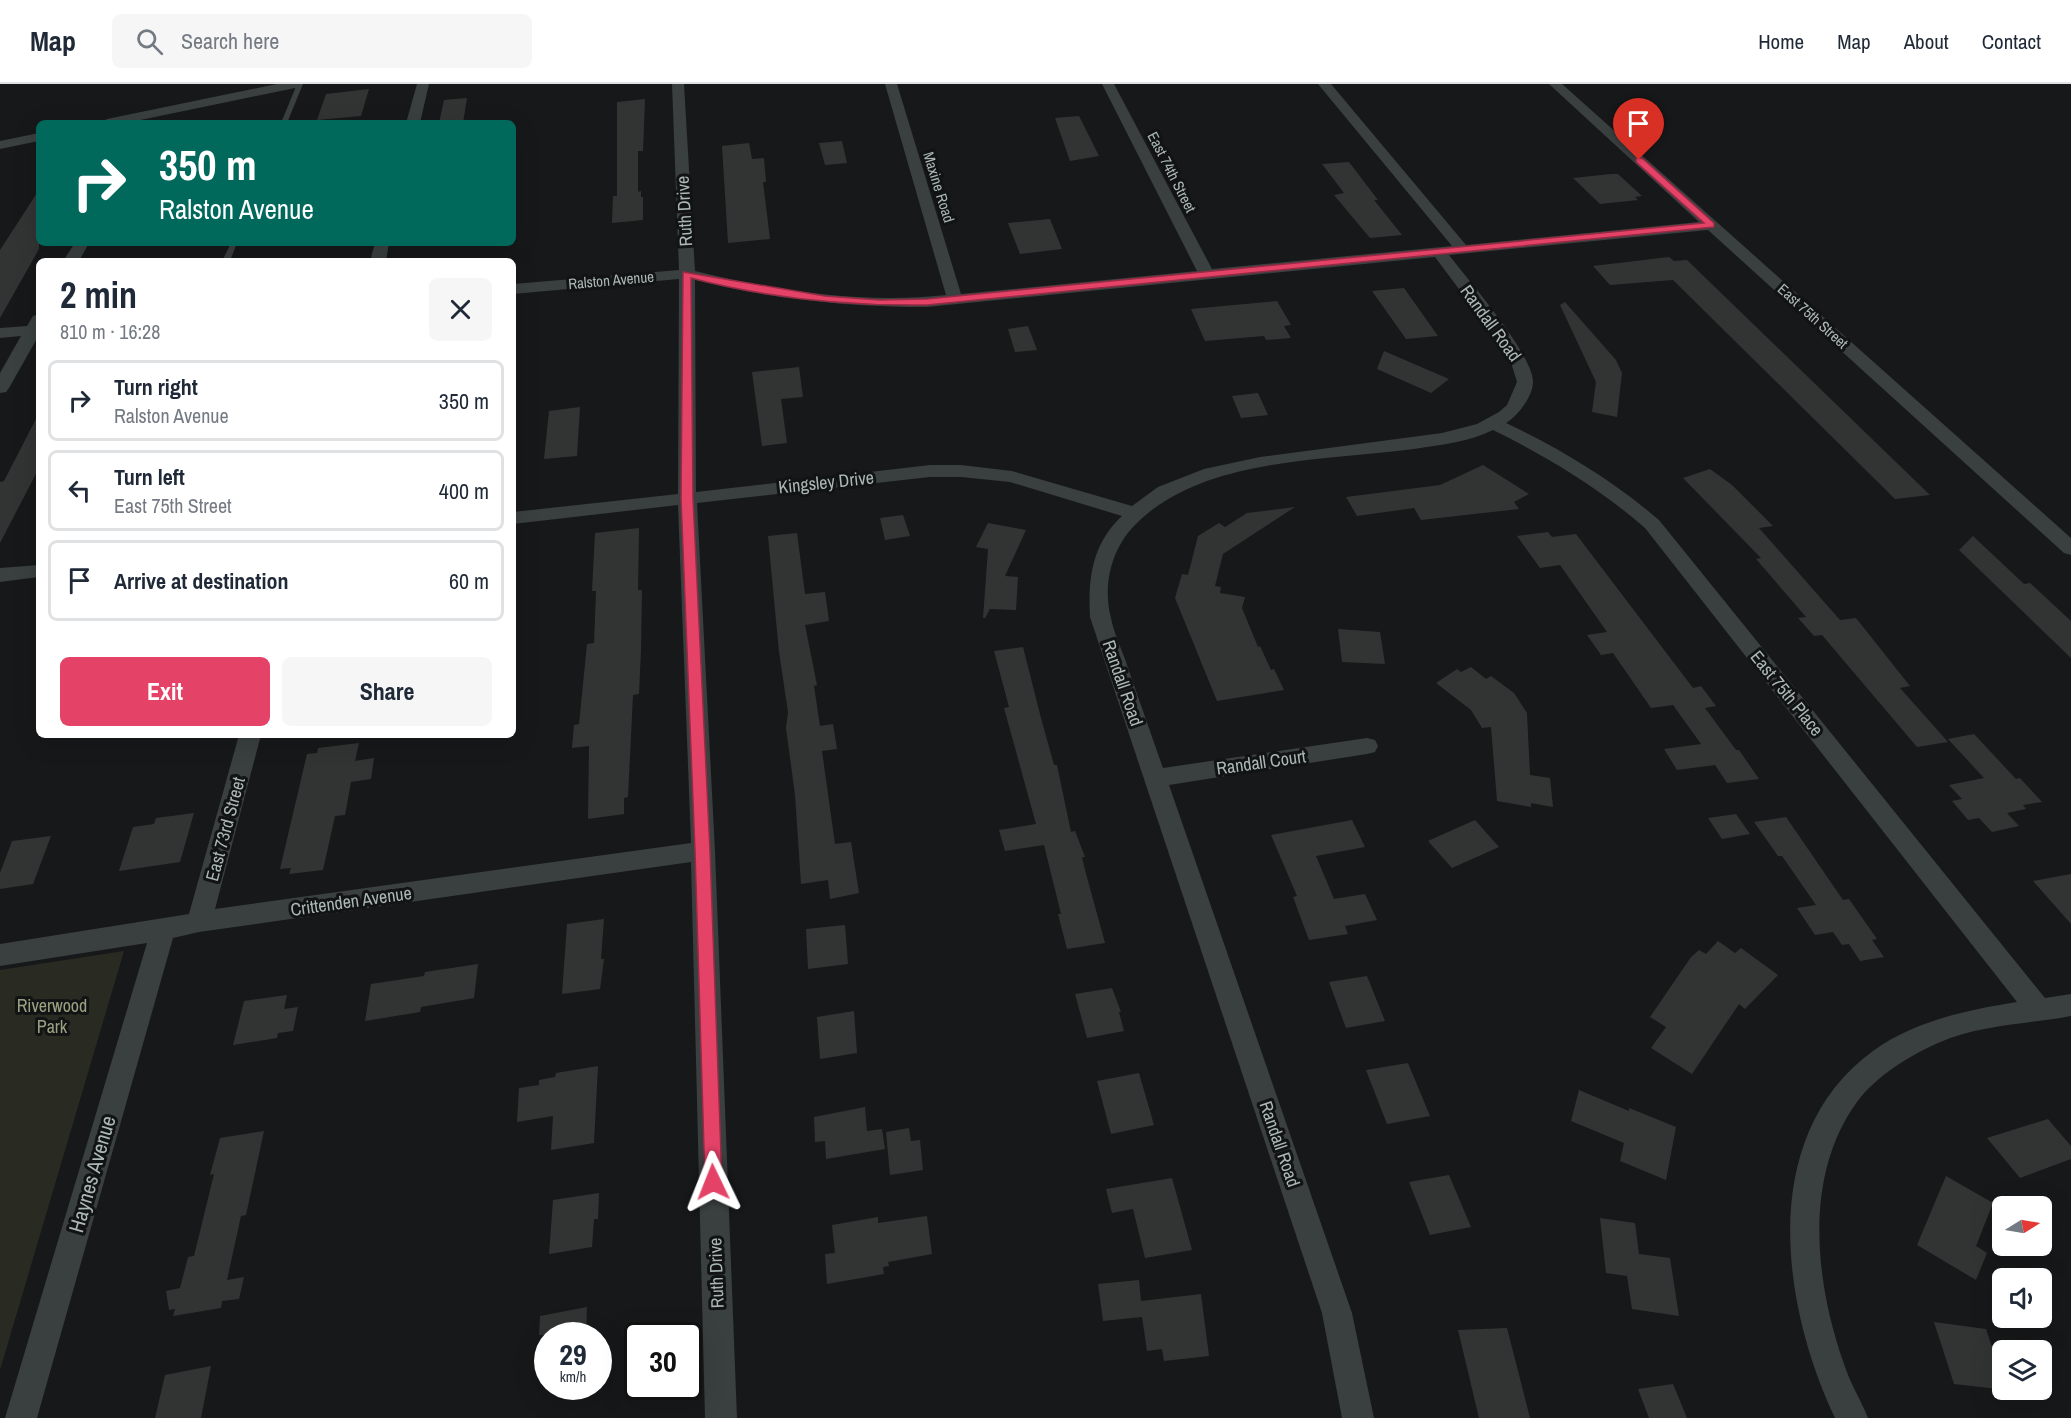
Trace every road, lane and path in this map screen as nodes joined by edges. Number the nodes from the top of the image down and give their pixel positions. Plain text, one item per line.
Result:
1 (298, 84) edge
2 (423, 84) edge
3 (678, 84) edge
4 (891, 84) edge
5 (1108, 84) edge
6 (1324, 84) edge
7 (1555, 84) edge
8 (152, 118) edge
9 (134, 120) edge
10 (285, 120) edge
11 (414, 120) edge
12 (36, 138) edge
13 (0, 145) edge
14 (1711, 225) junction
15 (1463, 250) junction
16 (1439, 252) junction
17 (687, 274) junction
18 (1207, 275) junction
19 (516, 289) edge
20 (955, 300) junction
21 (36, 326) edge
22 (36, 328) edge
23 (0, 333) edge
24 (0, 388) edge
25 (1493, 423) junction
26 (687, 498) junction
27 (1134, 513) junction
28 (516, 518) edge
29 (2071, 549) edge
30 (36, 571) edge
31 (0, 575) edge
32 (249, 738) edge
33 (1367, 746) dead end
34 (1156, 777) junction
35 (703, 851) junction
36 (199, 922) junction
37 (163, 930) junction
38 (0, 955) edge
39 (2071, 1005) edge
40 (2040, 1011) junction
41 (21, 1418) edge
42 (721, 1418) edge
43 (1358, 1418) edge
44 (1852, 1418) edge

1 - 8 street
1 - 10 lane
2 - 11 street
3 - 17 street, Ruth Drive
4 - 20 street, Maxine Road
5 - 18 street, East 74th Street
6 - 15 street
7 - 14 street, East 75th Street
8 - 9 street
12 - 13 street
14 - 15 street, Ralston Avenue
14 - 29 street, East 75th Street
15 - 16 street, Ralston Avenue
16 - 18 street, Ralston Avenue
16 - 25 street, Randall Road
17 - 19 street, Ralston Avenue
17 - 20 street, Ralston Avenue
17 - 26 street, Ruth Drive
18 - 20 street, Ralston Avenue
21 - 23 street
22 - 24 street
25 - 27 street, Randall Road
25 - 40 street, East 75th Place
26 - 27 street, Kingsley Drive
26 - 28 street, Kingsley Drive
26 - 35 street, Ruth Drive
27 - 34 street, Randall Road
30 - 31 street
32 - 36 street, East 73rd Street
33 - 34 street, Randall Court
34 - 43 street, Randall Road
35 - 36 street, Crittenden Avenue
35 - 42 street, Ruth Drive
36 - 37 street, Crittenden Avenue
37 - 38 street, Crittenden Avenue
37 - 41 street, Haynes Avenue
39 - 40 street
40 - 44 street

